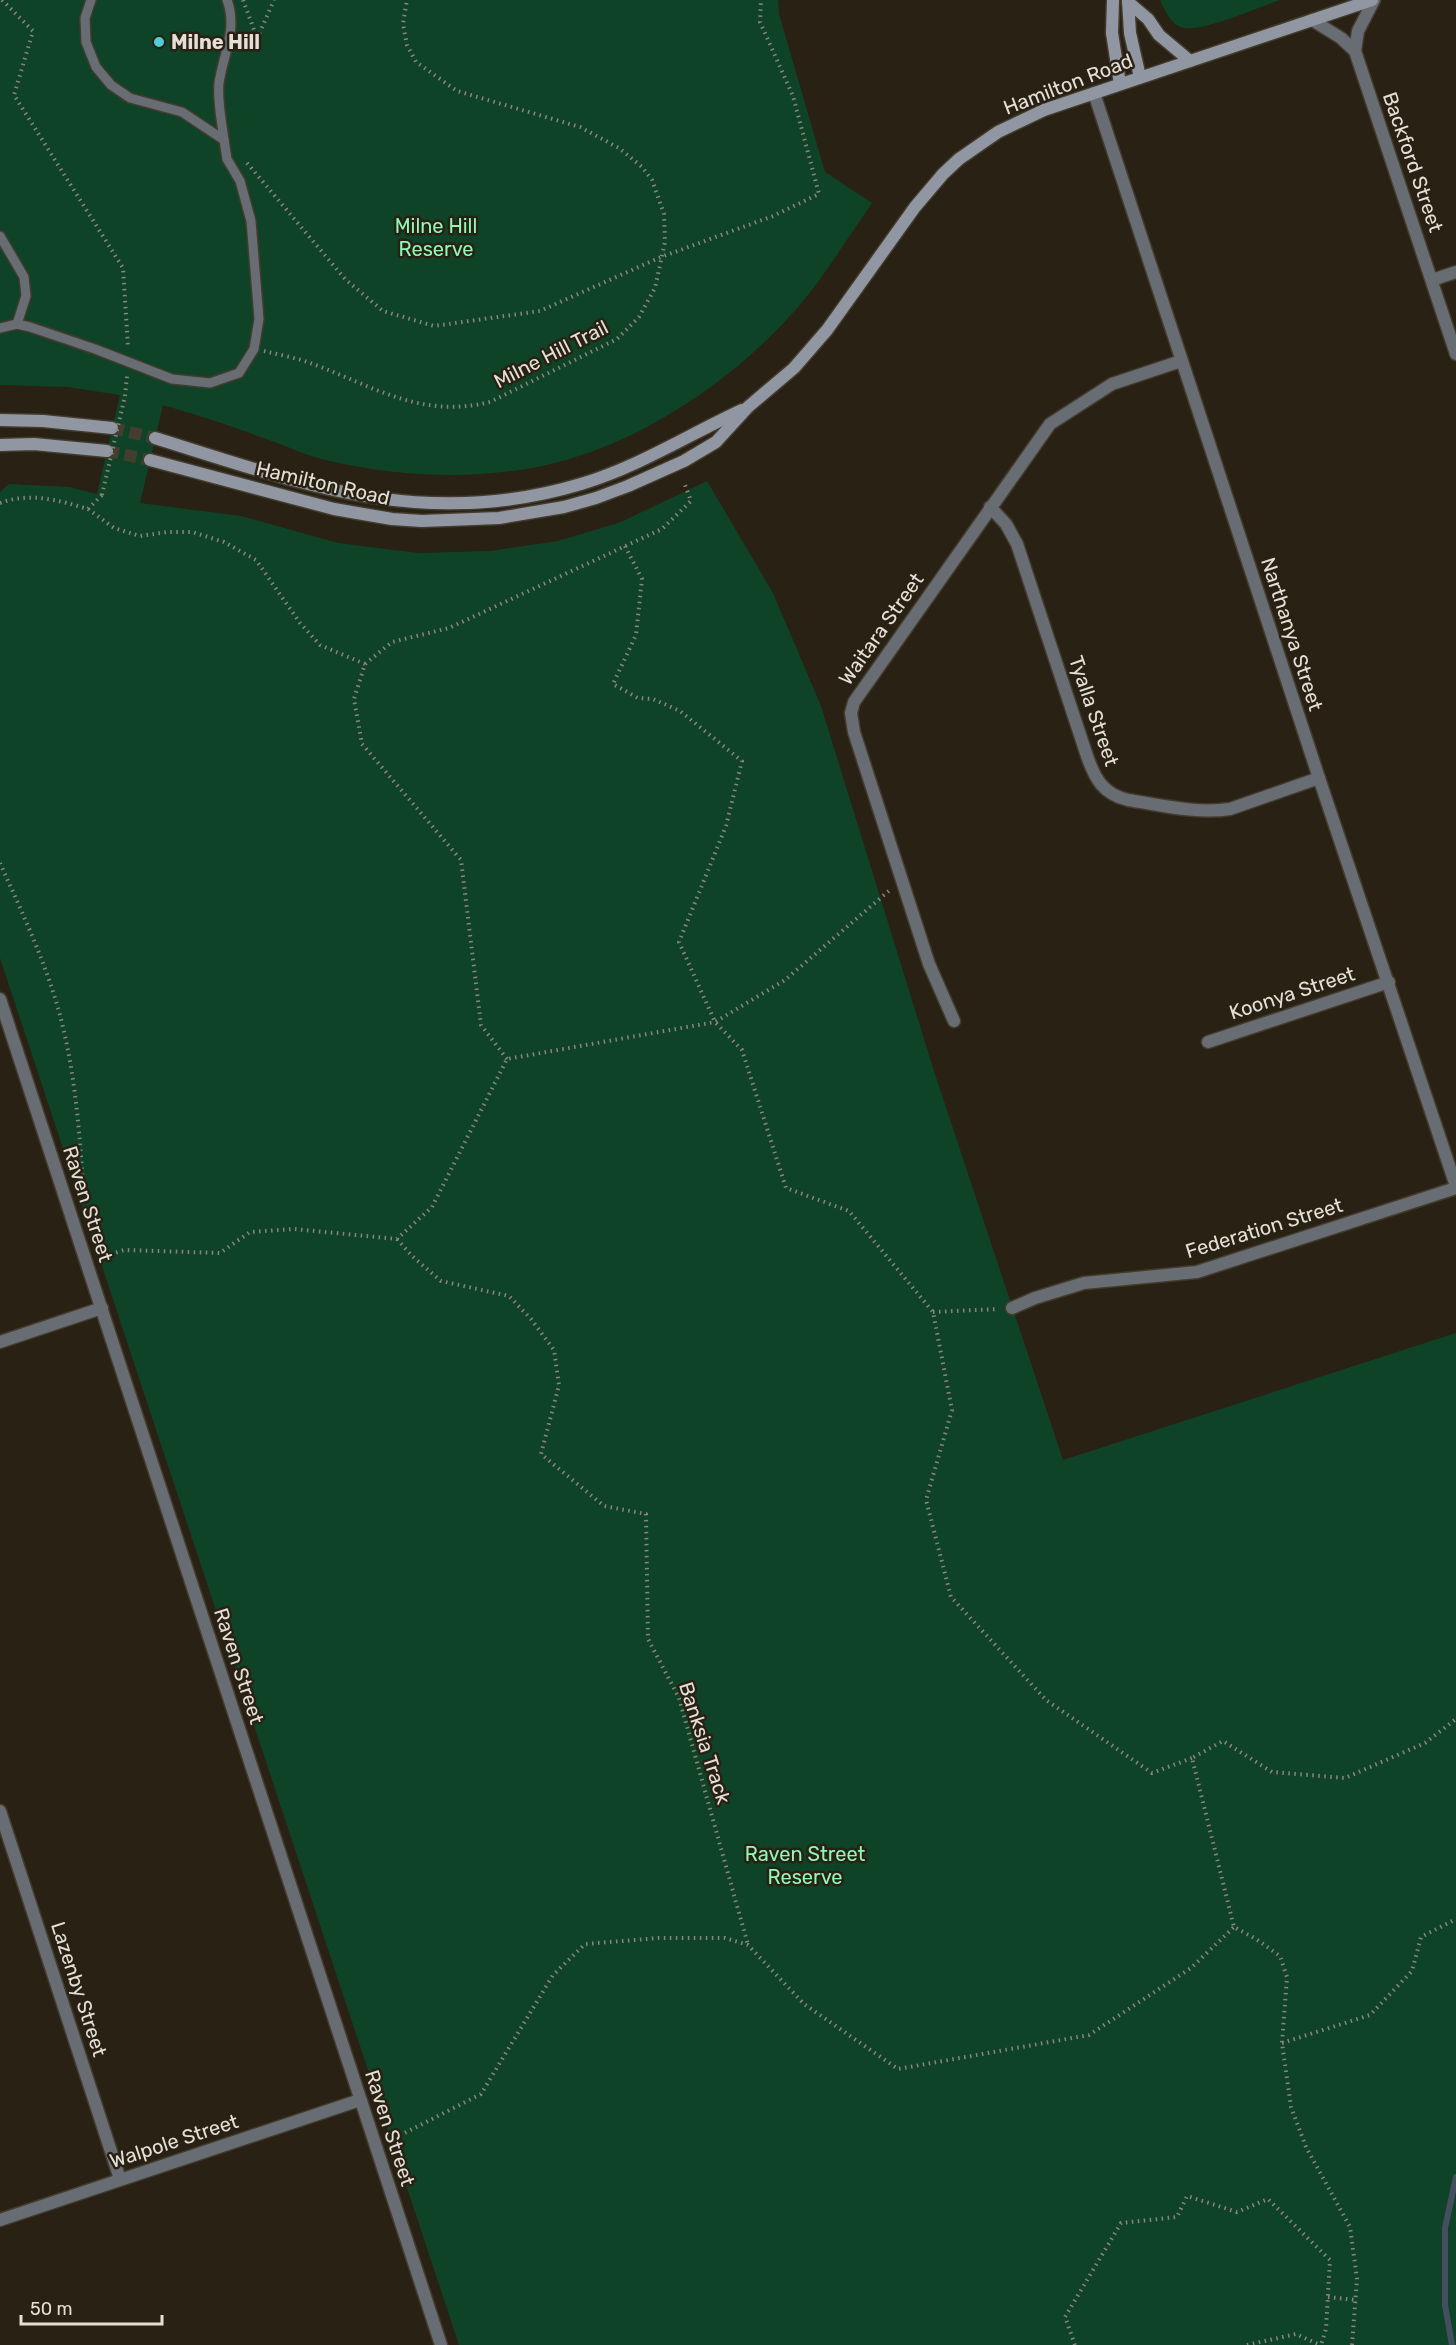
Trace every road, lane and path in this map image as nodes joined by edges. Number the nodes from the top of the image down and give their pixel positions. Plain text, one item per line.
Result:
1 (2, 0) edge
2 (91, 0) edge
3 (227, 0) edge
4 (243, 0) edge
5 (274, 0) edge
6 (407, 0) edge
7 (761, 0) edge
8 (1113, 0) edge
9 (1373, 0) edge
10 (1128, 1) edge
11 (1312, 20) junction
12 (1355, 51) junction
13 (1190, 61) junction
14 (1140, 77) junction
15 (1120, 84) junction
16 (1094, 93) junction
17 (224, 140) junction
18 (243, 159) dead end
19 (0, 236) edge
20 (662, 257) junction
21 (1456, 272) edge
22 (1432, 280) junction
23 (17, 324) junction
24 (0, 328) edge
25 (254, 349) junction
26 (1456, 354) edge
27 (128, 361) junction
28 (1181, 361) junction
29 (748, 407) junction
30 (0, 420) edge
31 (112, 428) tunnel mouth
32 (155, 438) tunnel mouth
33 (0, 445) edge
34 (107, 451) tunnel mouth
35 (150, 460) tunnel mouth
36 (685, 485) dead end
37 (0, 503) edge
38 (990, 507) junction
39 (88, 509) junction
40 (625, 546) junction
41 (365, 664) junction
42 (1319, 778) junction
43 (0, 863) edge
44 (903, 880) junction
45 (1389, 982) junction
46 (0, 999) edge
47 (954, 1021) dead end
48 (715, 1022) junction
49 (1208, 1042) dead end
50 (507, 1059) junction
51 (1456, 1187) edge
52 (85, 1204) dead end
53 (398, 1239) junction
54 (96, 1247) dead end
55 (99, 1258) junction
56 (87, 1262) junction
57 (102, 1308) junction
58 (1012, 1308) joint
59 (933, 1312) junction
60 (0, 1342) edge
61 (1456, 1719) edge
62 (1192, 1758) junction
63 (0, 1811) edge
64 (1456, 1919) edge
65 (1234, 1927) junction
66 (748, 1944) junction
67 (1282, 2043) junction
68 (360, 2100) junction
69 (375, 2145) junction
70 (120, 2179) junction
71 (0, 2220) edge
72 (1328, 2297) junction
73 (1356, 2300) junction
74 (1303, 2337) junction
75 (441, 2345) edge
76 (1075, 2345) edge
77 (1247, 2345) edge
78 (1301, 2345) edge
79 (1321, 2345) edge
80 (1352, 2345) edge

1 - 27 path
2 - 17 lane
3 - 17 lane
4 - 5 path
6 - 20 path, Milne Hill Trail
7 - 20 path
8 - 15 main road
9 - 11 main road, Hamilton Road
9 - 12 street
10 - 13 main road
10 - 14 main road
11 - 12 street
11 - 13 main road, Hamilton Road
12 - 22 street, Backford Street
13 - 14 main road, Hamilton Road
14 - 15 main road, Hamilton Road
15 - 16 main road, Hamilton Road
16 - 28 street, Narthanya Street
16 - 29 main road, Hamilton Road
17 - 25 lane
18 - 20 path
19 - 23 lane
20 - 25 path, Milne Hill Trail
21 - 22 street
22 - 26 street, Backford Street
23 - 24 lane
23 - 27 lane
25 - 27 lane
27 - 39 path, bridge
28 - 38 street, Waitara Street
28 - 42 street, Narthanya Street
29 - 32 main road, Hamilton Road
29 - 35 main road, Hamilton Road
30 - 31 main road
33 - 34 main road
36 - 40 path
37 - 39 path
38 - 42 street, Tyalla Street
38 - 44 street, Waitara Street
39 - 41 path
40 - 41 path
40 - 48 path
41 - 50 path
42 - 45 street, Narthanya Street
43 - 52 path
44 - 47 street, Waitara Street
44 - 48 path
45 - 49 street, Koonya Street
45 - 51 street, Narthanya Street
46 - 56 street, Raven Street
48 - 50 path
48 - 59 path
50 - 53 path
51 - 58 street, Federation Street
53 - 55 path
53 - 66 path, Banksia Track
54 - 55 path
55 - 56 path
56 - 57 street, Raven Street
57 - 60 street
57 - 68 street, Raven Street
58 - 59 path
59 - 62 path
61 - 62 path
62 - 65 path
63 - 70 street, Lazenby Street
64 - 67 path
65 - 66 path
65 - 67 path
66 - 69 path
67 - 73 path
68 - 69 street, Raven Street
68 - 70 street, Walpole Street
69 - 75 street, Raven Street
70 - 71 street, Walpole Street
72 - 73 path
72 - 76 path
72 - 79 path
73 - 80 path
74 - 77 path
74 - 78 path
74 - 79 path

